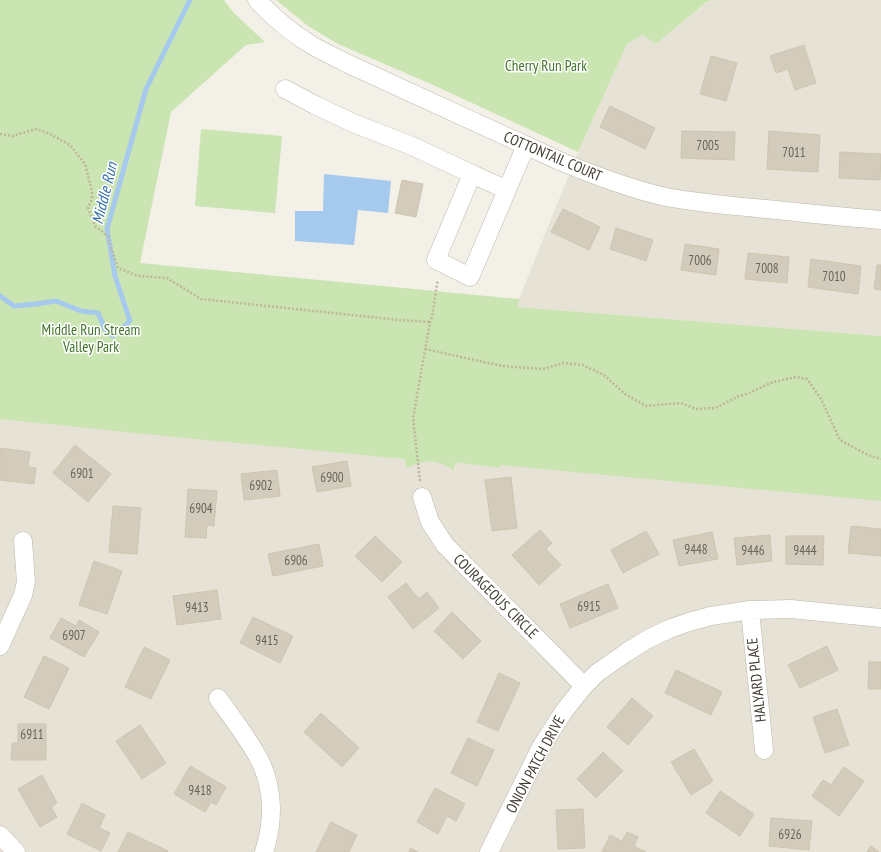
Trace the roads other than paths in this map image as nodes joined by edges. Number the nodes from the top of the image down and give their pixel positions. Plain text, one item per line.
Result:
1 (257, 0) edge
2 (285, 89) dead end
3 (526, 145) junction
4 (472, 174) junction
5 (507, 190) junction
6 (881, 220) edge
7 (422, 497) road end
8 (23, 541) dead end
9 (750, 610) junction
10 (881, 618) edge
11 (0, 646) edge
12 (584, 686) junction
13 (218, 698) dead end
14 (764, 750) dead end
15 (0, 835) edge
16 (16, 852) edge
17 (264, 852) edge
18 (489, 852) edge

1 - 3 street, COTTONTAIL COURT
2 - 4 street
3 - 5 street
3 - 6 street, COTTONTAIL COURT
4 - 5 street
4 - 5 street
7 - 12 street, COURAGEOUS CIRCLE
8 - 11 street
9 - 10 street, ONION PATCH DRIVE
9 - 12 street, ONION PATCH DRIVE
9 - 14 street, HALYARD PLACE
12 - 18 street, ONION PATCH DRIVE
13 - 17 street
15 - 16 street

